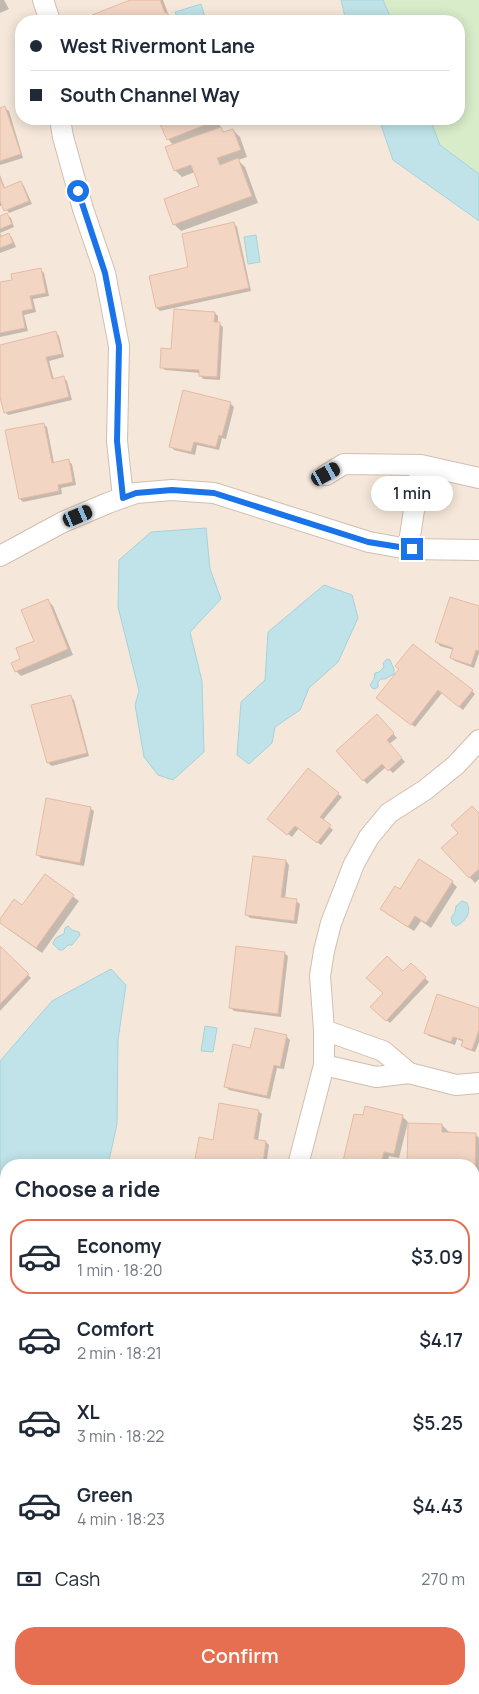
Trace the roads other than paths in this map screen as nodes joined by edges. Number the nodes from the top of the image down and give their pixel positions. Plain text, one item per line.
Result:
1 (43, 0) edge
2 (48, 15) edge
3 (61, 125) edge
4 (420, 465) junction
5 (326, 474) dead end
6 (479, 478) edge
7 (123, 498) junction
8 (408, 549) junction
9 (479, 550) edge
10 (0, 556) edge
11 (479, 740) edge
12 (324, 1030) junction
13 (324, 1065) junction
14 (409, 1074) junction
15 (479, 1083) edge
16 (300, 1159) edge

1 - 2 street
3 - 7 street
4 - 5 street
4 - 6 street
4 - 8 street
7 - 8 street
7 - 10 street
8 - 9 street
11 - 12 street
12 - 13 street
12 - 14 street
13 - 14 street
13 - 16 street
14 - 15 street

